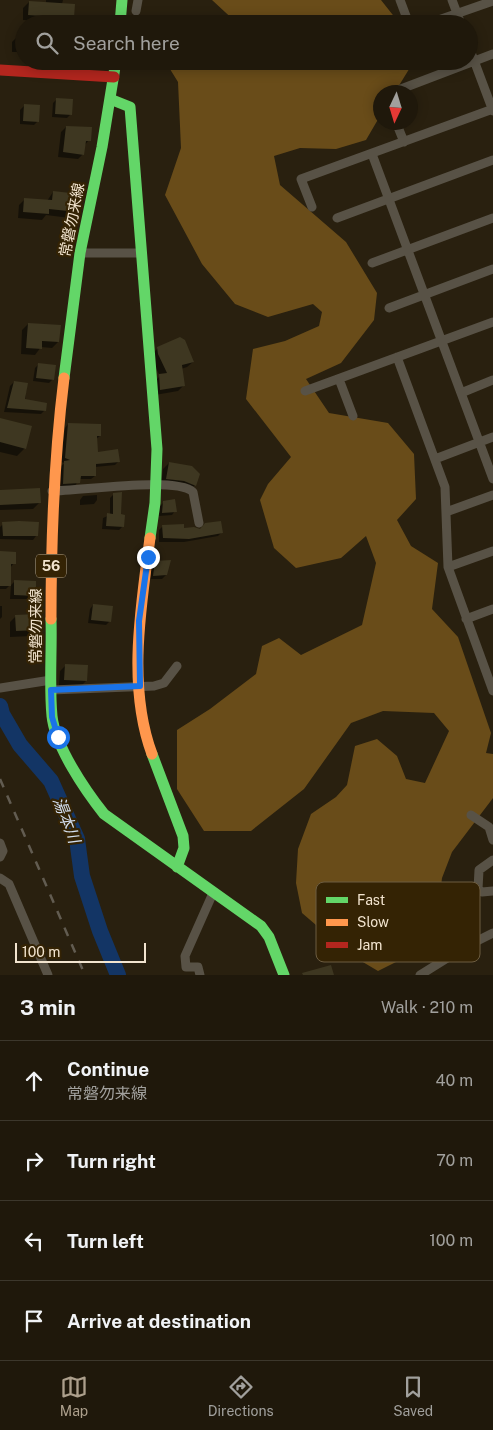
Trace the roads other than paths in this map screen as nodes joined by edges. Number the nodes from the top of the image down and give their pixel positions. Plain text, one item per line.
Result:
1 (122, 0) edge
2 (138, 0) edge
3 (400, 0) edge
4 (452, 0) edge
5 (493, 1) edge
6 (136, 10) dead end
7 (457, 12) junction
8 (121, 15) edge
9 (406, 15) edge
10 (450, 15) edge
11 (458, 15) edge
12 (493, 54) edge
13 (478, 60) edge
14 (0, 70) edge
15 (115, 70) edge
16 (453, 70) edge
17 (477, 70) edge
18 (114, 77) junction
19 (413, 85) edge
20 (110, 99) junction
21 (493, 110) edge
22 (399, 130) edge
23 (404, 142) junction
24 (372, 154) junction
25 (493, 160) edge
26 (389, 199) junction
27 (312, 207) dead end
28 (338, 218) dead end
29 (493, 218) edge
30 (408, 250) junction
31 (80, 253) junction
32 (140, 253) junction
33 (372, 263) dead end
34 (493, 269) edge
35 (424, 295) junction
36 (389, 308) dead end
37 (493, 322) edge
38 (441, 340) junction
39 (397, 357) junction
40 (339, 379) junction
41 (493, 380) edge
42 (305, 391) dead end
43 (461, 394) junction
44 (353, 416) dead end
45 (493, 437) edge
46 (479, 442) junction
47 (435, 460) junction
48 (493, 479) edge
49 (156, 484) junction
50 (52, 491) junction
51 (493, 495) edge
52 (446, 512) junction
53 (199, 522) dead end
54 (493, 551) edge
55 (448, 567) junction
56 (493, 609) edge
57 (466, 619) junction
58 (177, 666) dead end
59 (489, 667) edge
60 (51, 685) junction
61 (140, 686) junction
62 (0, 688) edge
63 (493, 691) edge
64 (471, 814) dead end
65 (493, 840) edge
66 (0, 843) edge
67 (0, 857) edge
68 (493, 860) edge
69 (177, 867) junction
70 (0, 878) edge
71 (477, 882) edge
72 (480, 890) edge
73 (493, 890) edge
74 (213, 893) junction
75 (493, 933) edge
76 (480, 940) edge
77 (441, 962) edge
78 (48, 975) edge
79 (200, 975) edge
80 (284, 975) edge
81 (420, 975) edge

1 - 8 main road
2 - 6 street
3 - 9 street
4 - 7 street
5 - 7 street
7 - 10 street
7 - 11 street
12 - 13 street
14 - 18 main road
15 - 18 main road, 常磐勿来線 / 56
16 - 19 street
17 - 21 street
18 - 20 main road, 常磐勿来線 / 56
20 - 31 main road, 常磐勿来線 / 56
20 - 32 main road
21 - 23 street
22 - 23 street
23 - 24 street
24 - 26 street
24 - 27 street
25 - 26 street
26 - 28 street
26 - 30 street
29 - 30 street
30 - 33 street
30 - 35 street
31 - 32 street
31 - 50 main road, 常磐勿来線 / 56
32 - 49 main road
34 - 35 street
35 - 36 street
35 - 38 street
37 - 38 street
38 - 39 street
38 - 43 street
39 - 40 street
39 - 47 street
40 - 42 street
40 - 44 street
41 - 43 street
43 - 46 street
45 - 46 street
46 - 47 street
46 - 48 street
47 - 52 street
49 - 50 street
49 - 53 street
49 - 61 main road
50 - 60 main road, 常磐勿来線 / 56
51 - 52 street
52 - 55 street
54 - 55 street
55 - 57 street
56 - 57 street
57 - 59 street
58 - 61 street
59 - 63 street
60 - 61 street
60 - 62 street
60 - 69 main road, 常磐勿来線 / 56
61 - 69 main road
64 - 65 street
66 - 67 street
68 - 71 street
69 - 74 main road, 常磐勿来線 / 56
70 - 78 street
72 - 73 street
74 - 79 street
74 - 80 main road, 常磐勿来線 / 56
75 - 76 street
77 - 81 street

